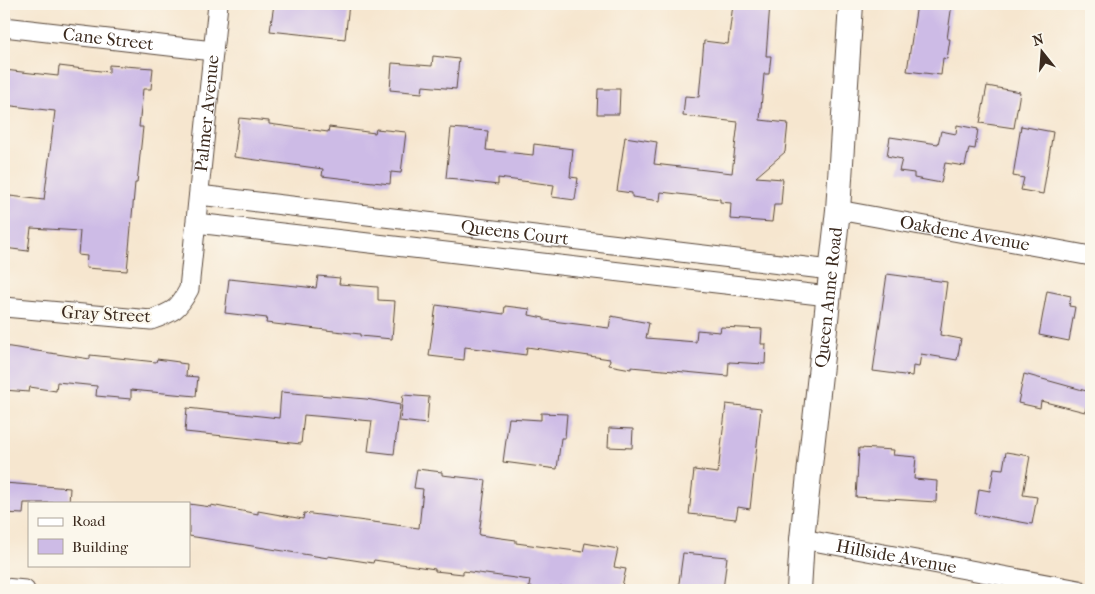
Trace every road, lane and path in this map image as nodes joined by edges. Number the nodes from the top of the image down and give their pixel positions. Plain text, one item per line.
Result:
1 (218, 4) edge
2 (851, 4) edge
3 (4, 27) edge
4 (213, 51) junction
5 (199, 195) junction
6 (838, 210) junction
7 (196, 223) junction
8 (1091, 256) edge
9 (831, 270) junction
10 (828, 296) junction
11 (4, 307) edge
12 (802, 538) junction
13 (4, 588) edge
14 (25, 590) edge
15 (799, 590) edge
16 (1079, 590) edge

1 - 4 street, Palmer Avenue
2 - 6 street, Queen Anne Road
3 - 4 street, Cane Street
4 - 5 street, Palmer Avenue
5 - 7 street, Palmer Avenue
5 - 9 street, Queens Court
6 - 8 street, Oakdene Avenue
6 - 9 street, Queen Anne Road
7 - 10 street, Queens Court
7 - 11 street, Gray Street
9 - 10 street, Queen Anne Road
10 - 12 street, Queen Anne Road
12 - 15 street, Queen Anne Road
12 - 16 street, Hillside Avenue
13 - 14 street

